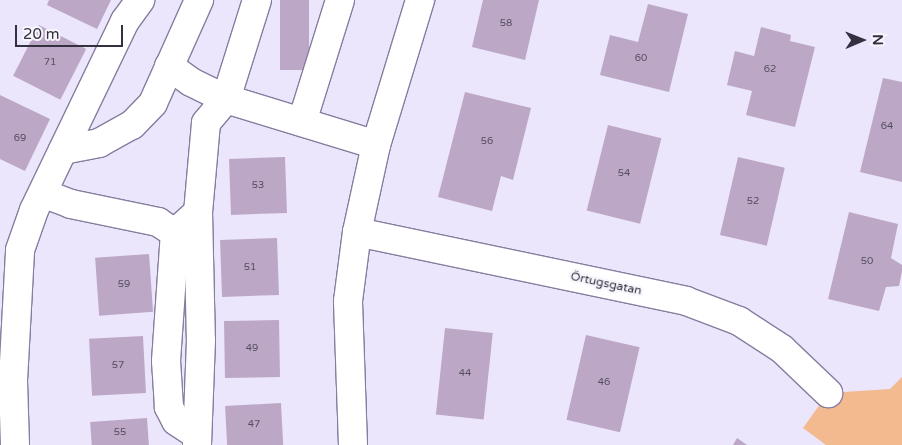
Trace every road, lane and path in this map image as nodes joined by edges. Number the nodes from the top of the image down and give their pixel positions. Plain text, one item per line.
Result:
1 (140, 0) edge
2 (199, 0) edge
3 (257, 0) edge
4 (340, 0) edge
5 (420, 0) edge
6 (169, 66) junction
7 (226, 99) junction
8 (302, 122) junction
9 (376, 145) junction
10 (63, 150) junction
11 (45, 194) junction
12 (198, 212) junction
13 (357, 232) junction
14 (175, 233) junction
15 (828, 394) dead end
16 (197, 440) edge
17 (15, 445) edge
18 (353, 445) edge

1 - 10 street
2 - 6 street
3 - 7 street
4 - 8 street
5 - 9 street
6 - 7 street
6 - 10 street
7 - 8 street
7 - 12 street
8 - 9 street
9 - 13 street
10 - 11 street
11 - 14 street
11 - 17 street
12 - 14 street
12 - 16 street
13 - 15 street, Örtugsgatan
13 - 18 street
14 - 16 street

